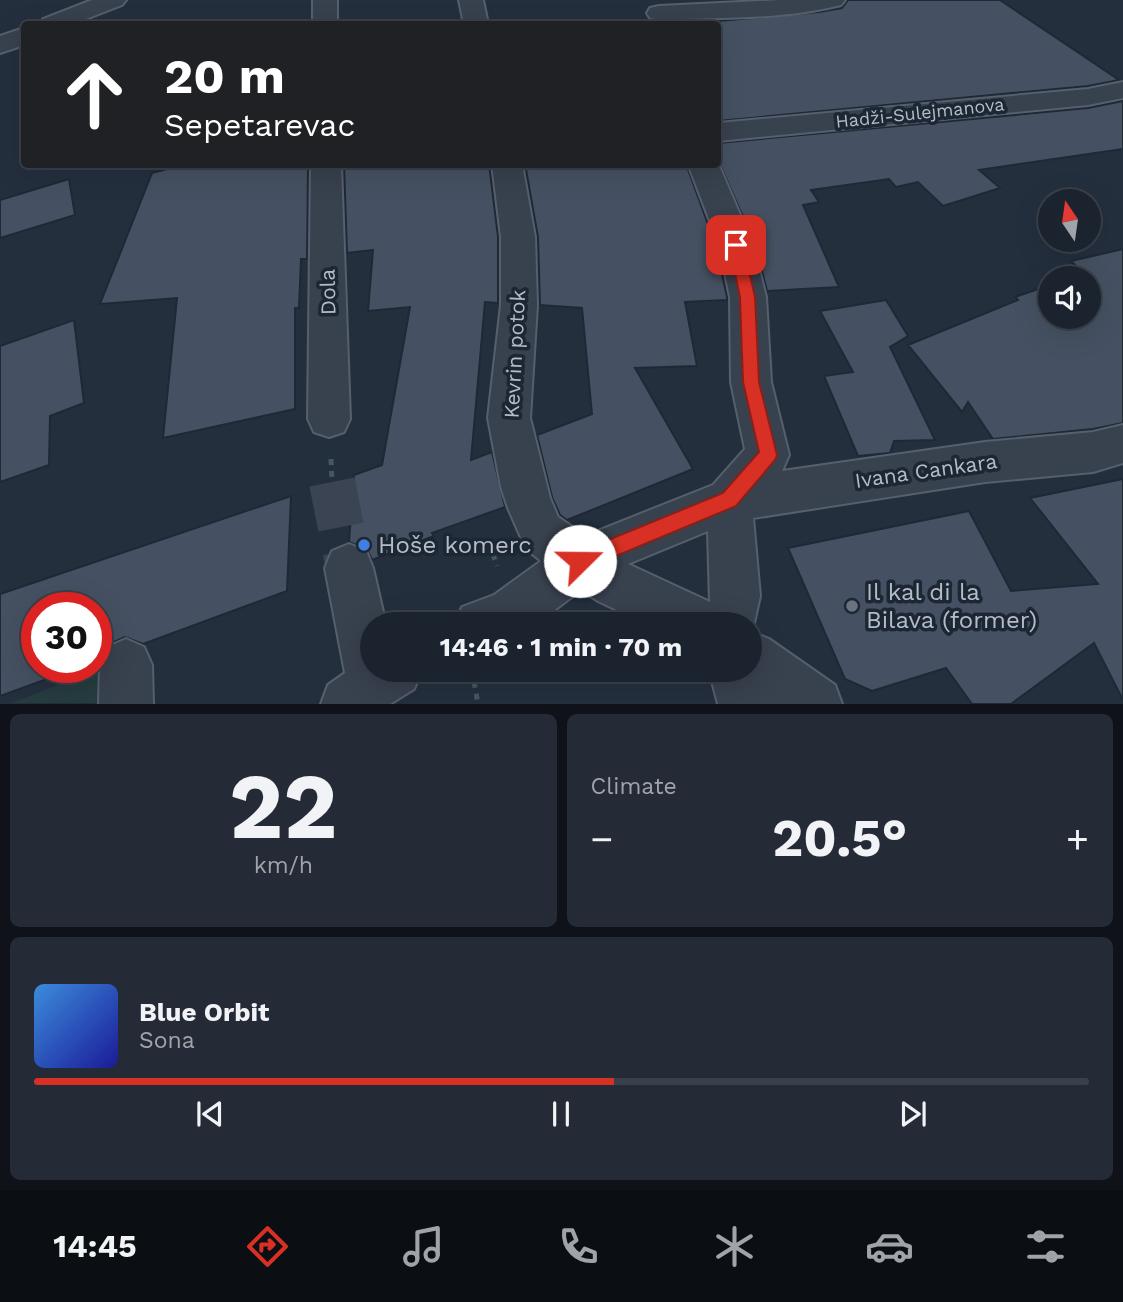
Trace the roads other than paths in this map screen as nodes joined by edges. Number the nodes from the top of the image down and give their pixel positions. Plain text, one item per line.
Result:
1 (114, 0) edge
2 (325, 0) edge
3 (471, 0) edge
4 (833, 0) edge
5 (659, 13) edge
6 (60, 21) edge
7 (325, 21) edge
8 (475, 21) edge
9 (21, 37) edge
10 (0, 45) edge
11 (1123, 90) edge
12 (721, 132) edge
13 (326, 168) edge
14 (508, 168) edge
15 (705, 168) edge
16 (329, 419) dead end
17 (1123, 444) edge
18 (729, 500) junction
19 (580, 561) junction
20 (349, 568) tunnel mouth
21 (510, 612) edge
22 (675, 612) edge
23 (733, 612) edge
24 (762, 668) edge
25 (739, 682) edge
26 (373, 686) edge
27 (791, 698) edge
28 (745, 704) edge

1 - 6 street
2 - 7 street
3 - 8 street
4 - 5 street
9 - 10 street
11 - 12 street, Hadži-Sulejmanova
13 - 16 street, Dola
14 - 19 street, Kevrin potok
15 - 18 street
17 - 18 street, Ivana Cankara
18 - 19 street
18 - 23 street
19 - 21 street
19 - 22 street, Kevrin potok
20 - 26 street
24 - 27 street
25 - 28 street

